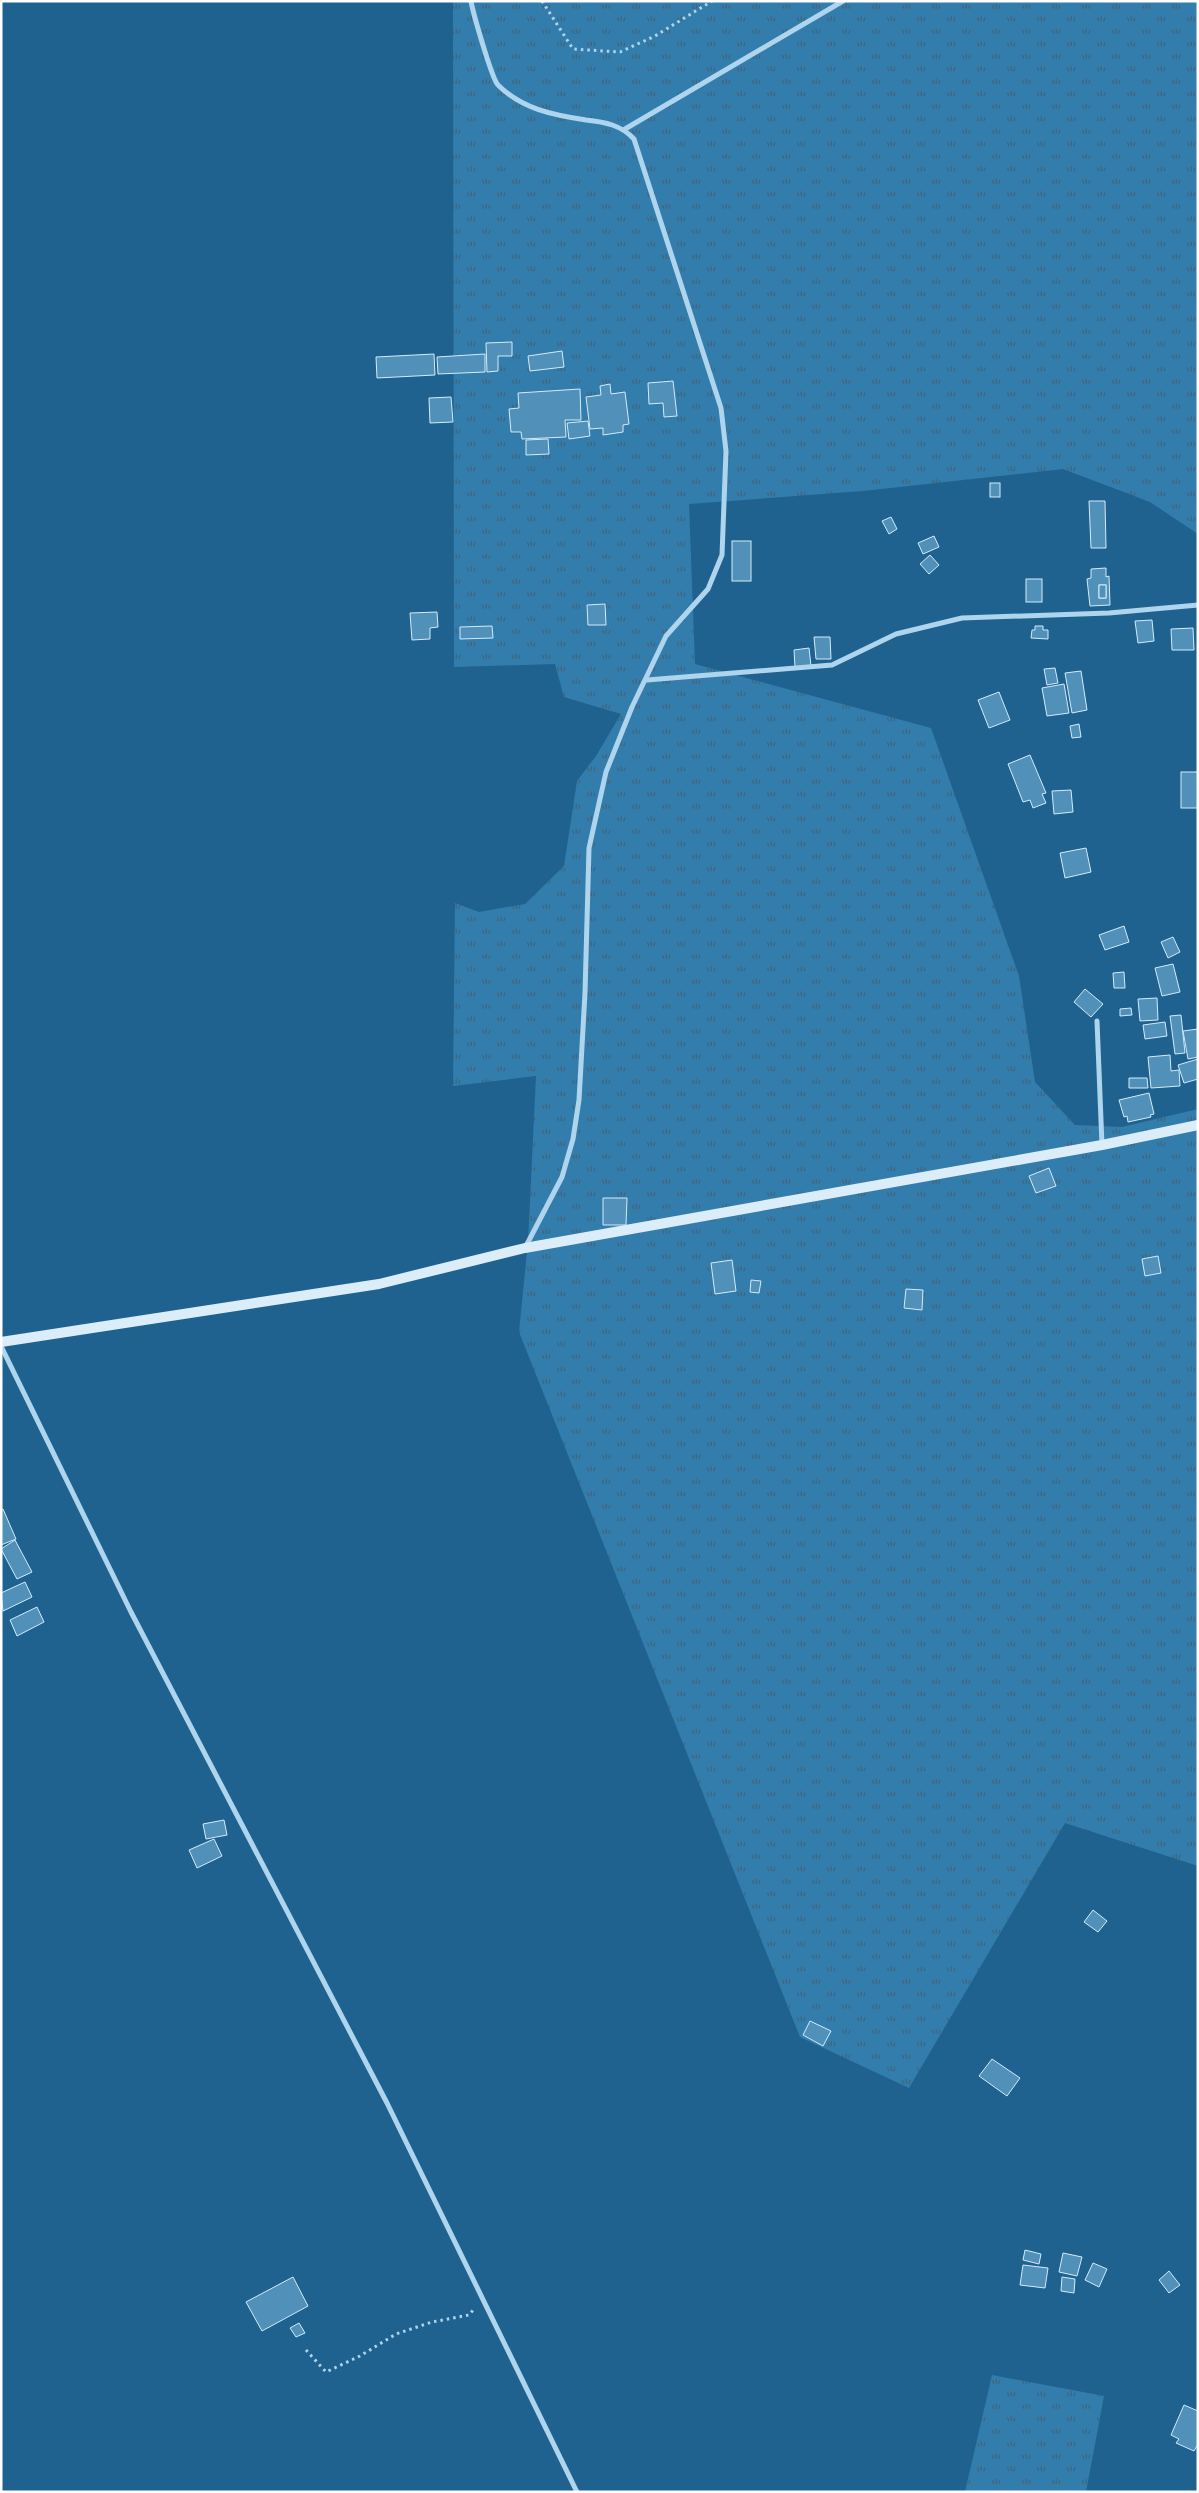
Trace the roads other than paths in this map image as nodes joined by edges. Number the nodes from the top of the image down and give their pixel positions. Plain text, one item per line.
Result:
1 (471, 1) edge
2 (844, 1) edge
3 (624, 129) junction
4 (1198, 605) edge
5 (647, 680) junction
6 (1097, 1021) dead end
7 (1198, 1125) edge
8 (1102, 1145) junction
9 (525, 1248) junction
10 (1, 1344) edge
11 (577, 2492) edge

1 - 3 street
2 - 3 street
3 - 5 street
4 - 5 street
5 - 9 street
6 - 8 street
7 - 8 street
8 - 9 street
9 - 10 street
10 - 11 street

